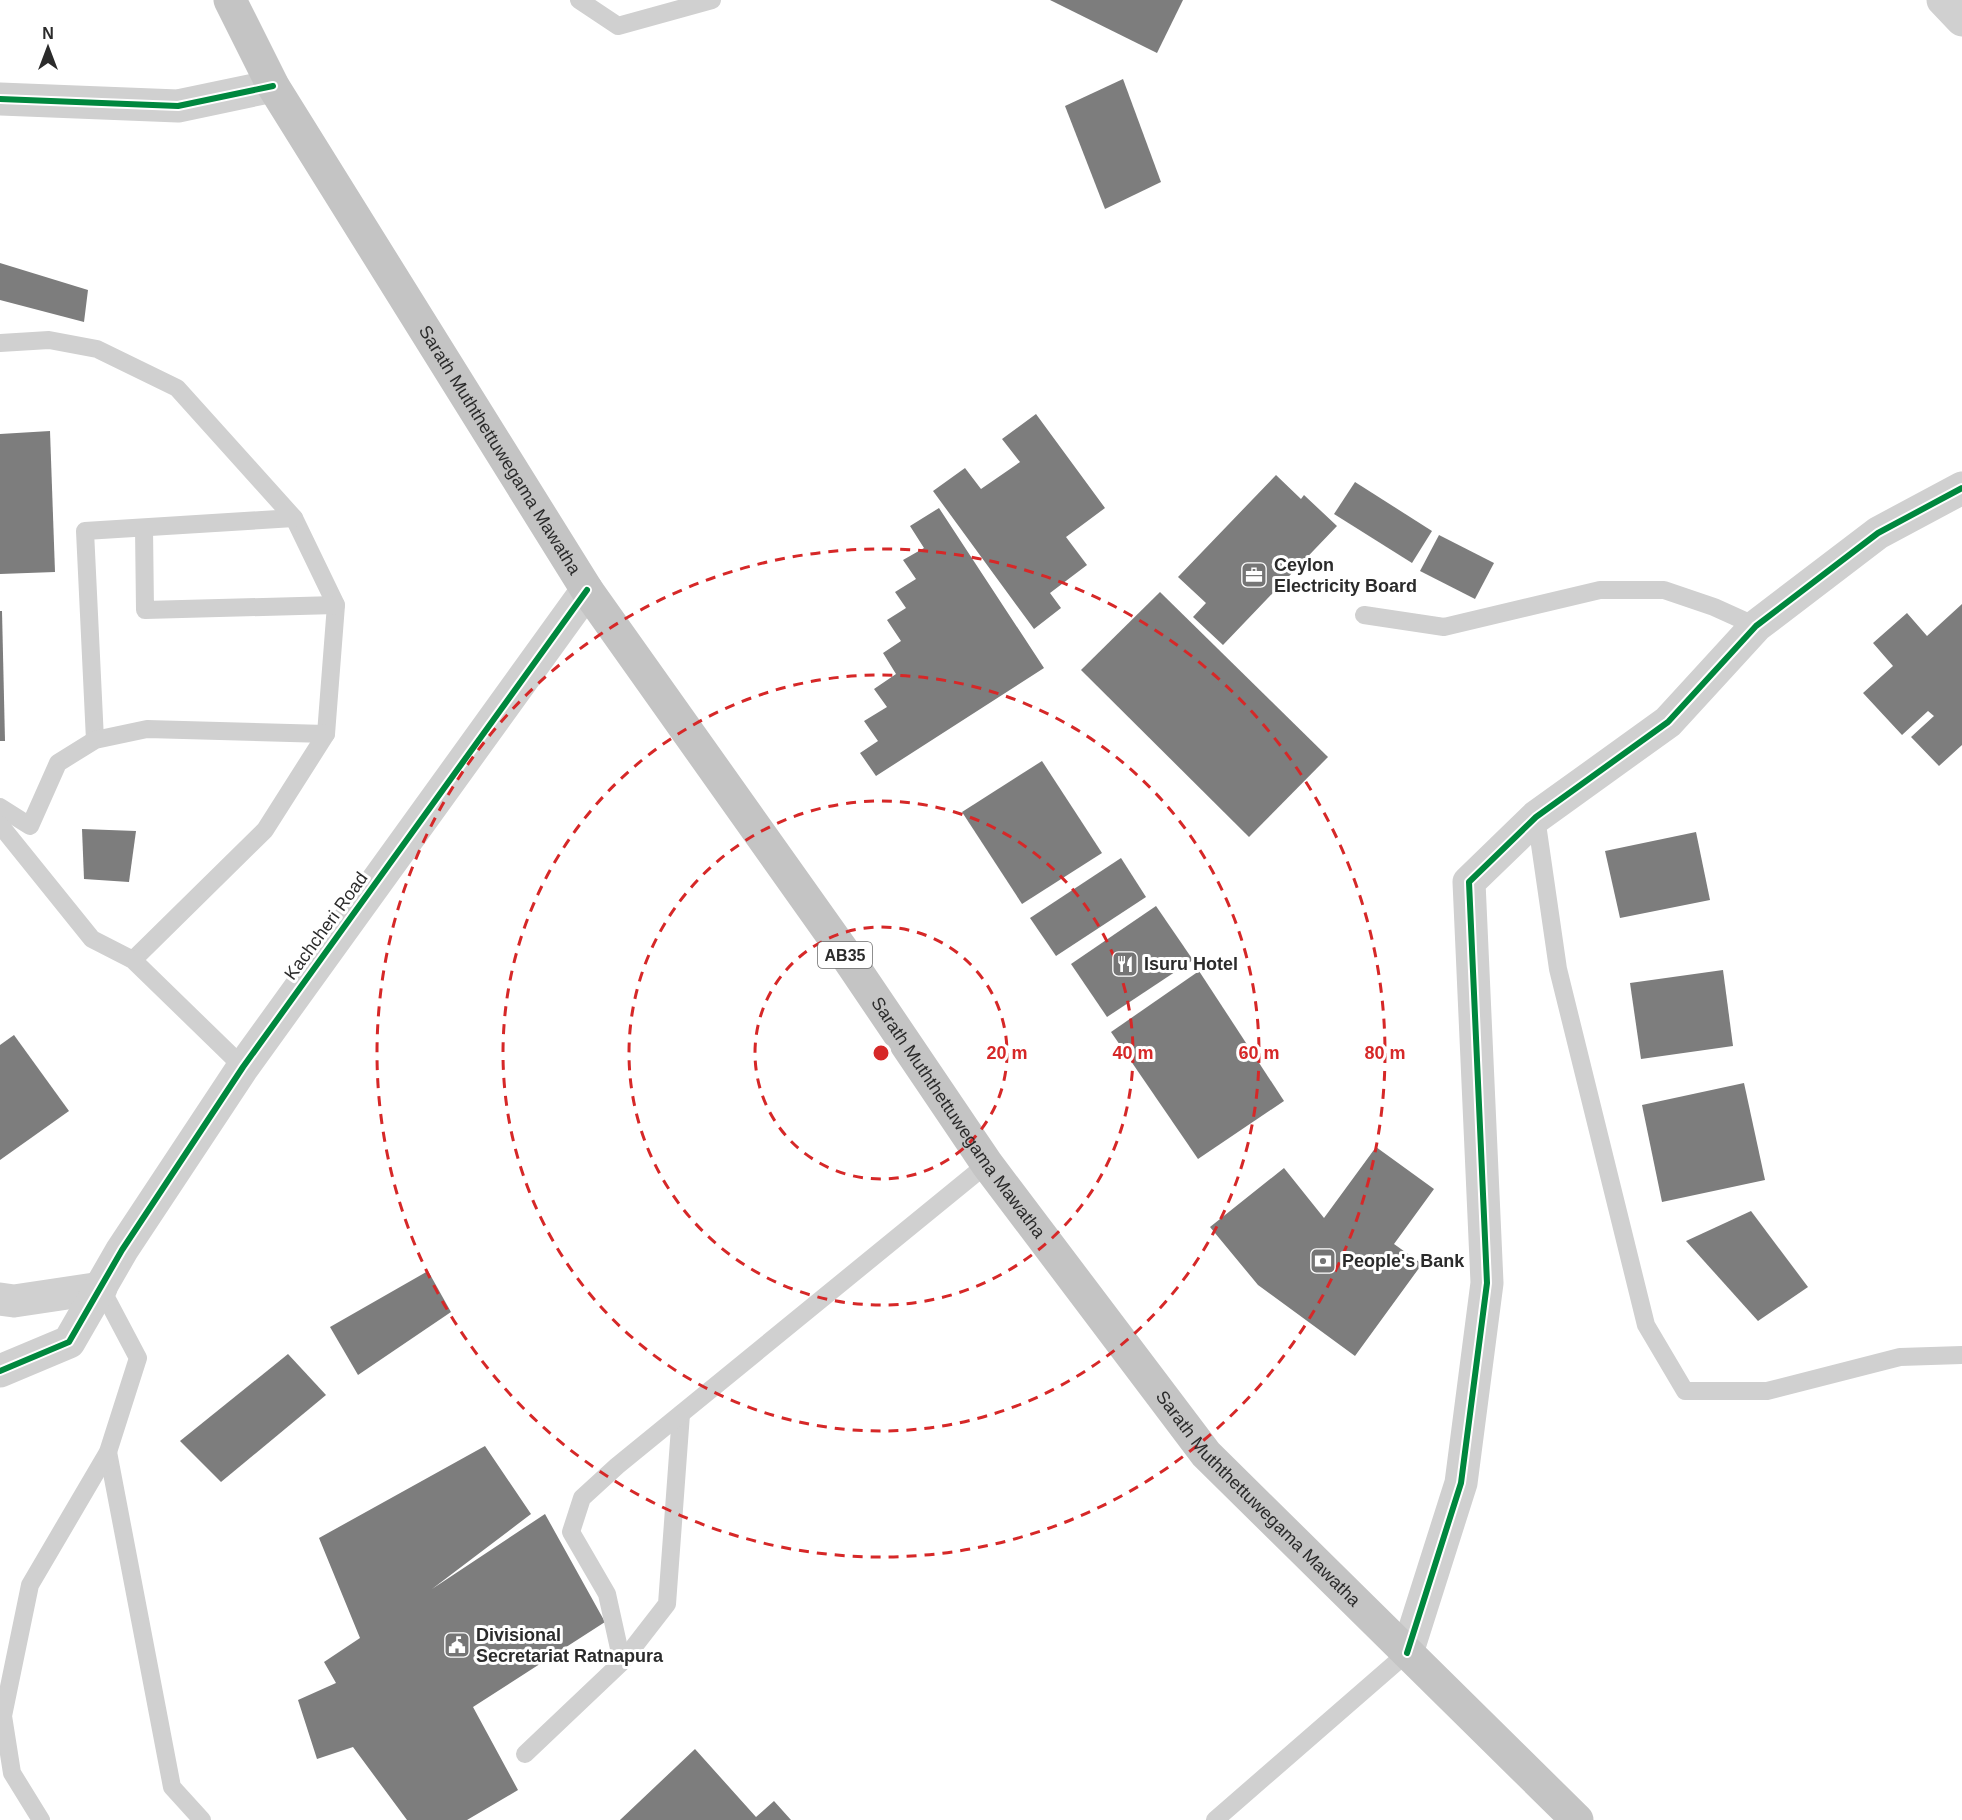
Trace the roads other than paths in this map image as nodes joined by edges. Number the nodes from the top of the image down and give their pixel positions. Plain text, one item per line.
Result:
1 (230, 0) edge
2 (579, 0) edge
3 (712, 0) edge
4 (1943, 0) edge
5 (1962, 20) edge
6 (273, 86) junction
7 (0, 99) edge
8 (0, 343) edge
9 (1962, 488) edge
10 (294, 518) junction
11 (144, 528) junction
12 (587, 590) junction
13 (336, 605) junction
14 (1364, 615) dead end
15 (1755, 626) junction
16 (326, 734) junction
17 (94, 740) junction
18 (0, 807) edge
19 (1536, 817) junction
20 (0, 825) edge
21 (134, 960) junction
22 (243, 1067) junction
23 (987, 1164) junction
24 (101, 1288) junction
25 (0, 1299) edge
26 (1962, 1355) edge
27 (0, 1371) edge
28 (681, 1414) junction
29 (108, 1452) junction
30 (1407, 1653) junction
31 (622, 1662) junction
32 (525, 1754) dead end
33 (41, 1820) edge
34 (202, 1820) edge
35 (1215, 1820) edge
36 (1577, 1820) edge

1 - 6 main road, Sarath Muththettuwegama Mawatha / AB35
2 - 3 lane
4 - 5 street
6 - 7 street
6 - 12 main road, Sarath Muththettuwegama Mawatha / AB35
8 - 10 lane
9 - 15 street
10 - 11 lane
10 - 13 lane
11 - 13 lane
11 - 17 lane
12 - 22 street, Kachcheri Road
12 - 23 main road, Sarath Muththettuwegama Mawatha / AB35
13 - 16 lane
14 - 15 lane
15 - 19 street
16 - 17 lane
16 - 21 lane
17 - 18 lane
19 - 26 lane
19 - 30 street
20 - 21 lane
21 - 22 lane
22 - 24 street, Kachcheri Road
23 - 28 lane
23 - 30 main road, Sarath Muththettuwegama Mawatha / AB35
24 - 25 street
24 - 27 street, Kachcheri Road
24 - 29 lane
28 - 31 lane
28 - 31 lane
29 - 33 lane
29 - 34 lane
30 - 35 lane
30 - 36 main road, Sarath Muththettuwegama Mawatha / AB35
31 - 32 lane

